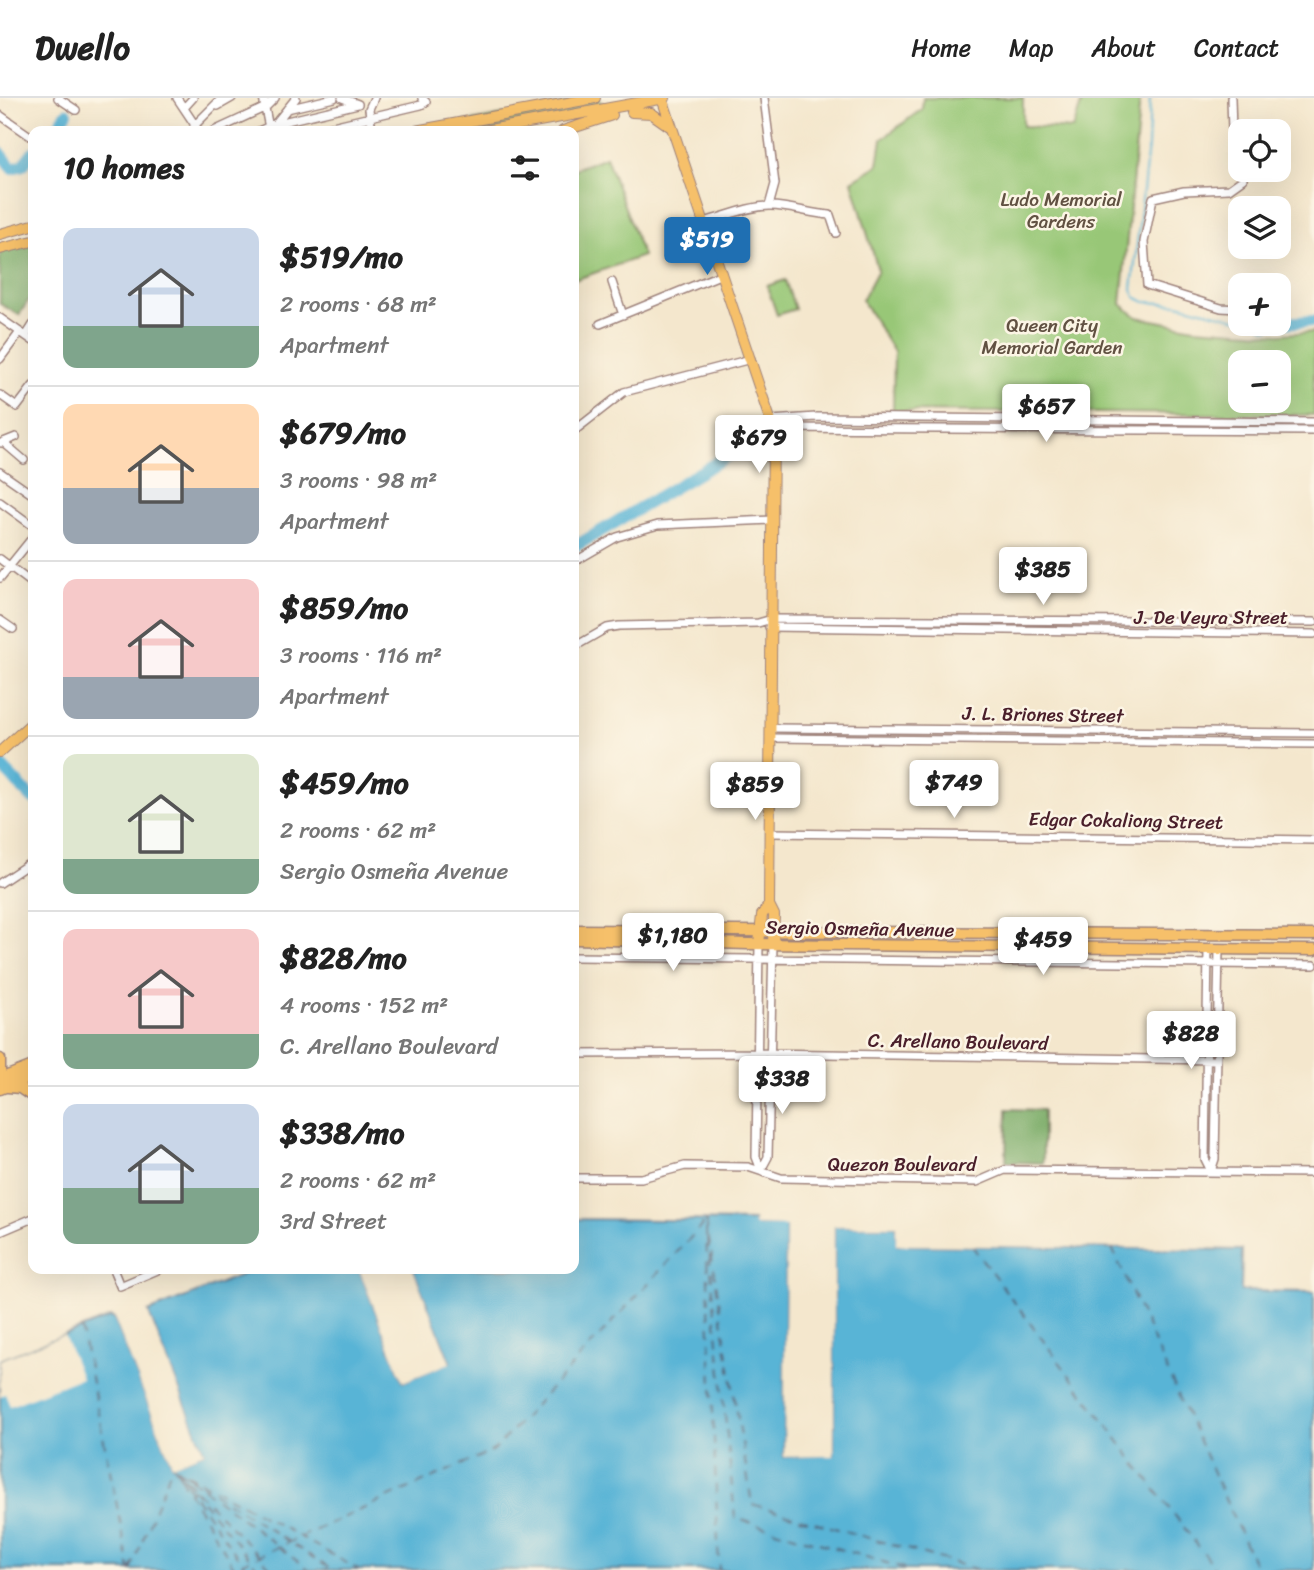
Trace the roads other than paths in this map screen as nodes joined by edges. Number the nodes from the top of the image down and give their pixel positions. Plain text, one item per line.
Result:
1 (58, 98) edge
2 (177, 98) edge
3 (194, 98) edge
4 (222, 98) edge
5 (232, 98) edge
6 (263, 98) edge
7 (275, 98) edge
8 (296, 98) edge
9 (334, 98) edge
10 (342, 98) edge
11 (374, 98) edge
12 (422, 98) edge
13 (595, 98) edge
14 (663, 98) edge
15 (764, 98) edge
16 (1231, 98) edge
17 (584, 99) edge
18 (358, 104) junction
19 (266, 107) junction
20 (184, 108) junction
21 (287, 109) junction
22 (76, 110) dead end
23 (211, 110) junction
24 (607, 110) junction
25 (370, 112) junction
26 (619, 114) junction
27 (0, 115) edge
28 (1232, 119) edge
29 (195, 126) edge
30 (199, 126) edge
31 (225, 126) edge
32 (271, 126) edge
33 (272, 126) edge
34 (275, 126) edge
35 (327, 126) edge
36 (372, 126) edge
37 (441, 126) edge
38 (513, 126) edge
39 (575, 126) edge
40 (672, 127) junction
41 (28, 135) edge
42 (1239, 182) edge
43 (769, 206) junction
44 (704, 222) junction
45 (28, 226) edge
46 (836, 233) dead end
47 (0, 234) edge
48 (28, 242) edge
49 (0, 249) edge
50 (722, 274) junction
51 (612, 282) dead end
52 (1228, 308) edge
53 (623, 315) junction
54 (0, 318) edge
55 (600, 324) dead end
56 (27, 336) edge
57 (0, 359) edge
58 (751, 359) junction
59 (28, 393) edge
60 (0, 395) edge
61 (1314, 422) edge
62 (772, 424) junction
63 (579, 427) edge
64 (1314, 431) edge
65 (16, 438) dead end
66 (1, 442) edge
67 (24, 460) dead end
68 (0, 472) edge
69 (28, 492) edge
70 (0, 502) edge
71 (773, 520) junction
72 (28, 522) edge
73 (28, 543) edge
74 (0, 559) edge
75 (579, 559) edge
76 (10, 566) junction
77 (0, 578) edge
78 (28, 580) edge
79 (0, 620) edge
80 (956, 621) junction
81 (1314, 622) edge
82 (772, 624) junction
83 (13, 629) dead end
84 (955, 631) junction
85 (1314, 634) edge
86 (579, 644) edge
87 (28, 727) edge
88 (925, 728) junction
89 (1024, 729) junction
90 (771, 733) junction
91 (1273, 733) junction
92 (1314, 733) edge
93 (925, 740) junction
94 (1023, 741) junction
95 (1274, 744) junction
96 (1314, 744) edge
97 (0, 752) edge
98 (770, 833) junction
99 (1314, 840) edge
100 (28, 866) edge
101 (0, 883) edge
102 (769, 905) junction
103 (579, 930) edge
104 (760, 930) junction
105 (774, 930) junction
106 (1314, 935) edge
107 (579, 939) edge
108 (759, 944) junction
109 (773, 944) junction
110 (1213, 949) junction
111 (1314, 950) edge
112 (579, 957) edge
113 (759, 961) junction
114 (772, 961) junction
115 (1207, 964) junction
116 (1219, 964) junction
117 (1314, 965) edge
118 (759, 1053) junction
119 (579, 1054) edge
120 (770, 1054) junction
121 (0, 1059) edge
122 (1205, 1060) junction
123 (1216, 1060) junction
124 (0, 1072) edge
125 (2, 1085) edge
126 (26, 1087) edge
127 (761, 1170) junction
128 (1211, 1171) junction
129 (1314, 1173) edge
130 (579, 1178) edge
131 (28, 1220) edge
132 (0, 1232) edge
133 (115, 1274) edge
134 (148, 1274) edge

1 - 22 street
2 - 20 street
3 - 20 street
4 - 23 street
5 - 23 street
6 - 19 street
7 - 19 street
8 - 21 street
9 - 21 street
10 - 18 street
11 - 25 street
12 - 25 street
13 - 17 main road
14 - 24 main road
14 - 40 main road
15 - 43 street
16 - 28 street
17 - 37 main road
18 - 25 street
18 - 34 street
19 - 31 street
19 - 32 street
20 - 29 street
21 - 33 street
23 - 30 street
24 - 26 main road
24 - 38 main road
25 - 35 street
25 - 36 street
26 - 39 main road
26 - 40 main road
27 - 41 street
40 - 44 main road
42 - 52 street
43 - 44 street
43 - 46 street
44 - 50 main road
45 - 47 main road
48 - 49 main road
50 - 53 street
50 - 58 main road
51 - 53 street
53 - 55 street
54 - 56 street
56 - 57 street
58 - 62 main road
58 - 63 street
59 - 60 street
61 - 62 street
62 - 64 street
62 - 71 main road
65 - 66 street
66 - 67 street
68 - 69 street
70 - 72 street
71 - 75 street
71 - 82 main road
73 - 76 street
74 - 76 street
76 - 77 street
76 - 78 street
79 - 83 street
80 - 81 street, J. De Veyra Street
80 - 82 street, J. De Veyra Street
80 - 84 street
82 - 84 street, J. De Veyra Street
82 - 86 street
82 - 90 main road
84 - 85 street, J. De Veyra Street
87 - 97 main road
88 - 89 street, J. L. Briones Street
88 - 90 street, J. L. Briones Street
88 - 93 street
89 - 91 street, J. L. Briones Street
89 - 94 street
90 - 93 street, J. L. Briones Street
90 - 98 main road
91 - 92 street, J. L. Briones Street
91 - 95 street
93 - 94 street, J. L. Briones Street
94 - 95 street, J. L. Briones Street
95 - 96 street, J. L. Briones Street
98 - 99 street, Edgar Cokaliong Street
98 - 102 main road
100 - 101 street
102 - 104 main road
102 - 105 main road
103 - 104 highway, Sergio Osmeña Avenue
104 - 105 highway, Sergio Osmeña Avenue
104 - 108 main road
105 - 106 highway, Sergio Osmeña Avenue
105 - 109 main road
107 - 108 highway, Sergio Osmeña Avenue
108 - 109 highway, Sergio Osmeña Avenue
108 - 113 street
109 - 110 highway, Sergio Osmeña Avenue
109 - 114 street
110 - 111 highway, Sergio Osmeña Avenue
110 - 115 street
110 - 116 street
112 - 113 street
113 - 114 street
113 - 118 street
114 - 115 street
114 - 120 street
115 - 116 street
115 - 122 street
116 - 117 street
116 - 123 street
118 - 119 street, C. Arellano Boulevard
118 - 120 street, C. Arellano Boulevard
118 - 127 street
120 - 122 street, C. Arellano Boulevard
120 - 127 street
121 - 124 highway
121 - 126 street
122 - 123 street, C. Arellano Boulevard
122 - 128 street
123 - 128 street
125 - 126 highway
125 - 126 highway
127 - 128 street, Quezon Boulevard
127 - 130 street, Quezon Boulevard
128 - 129 street, Quezon Boulevard
131 - 132 street
133 - 134 street

